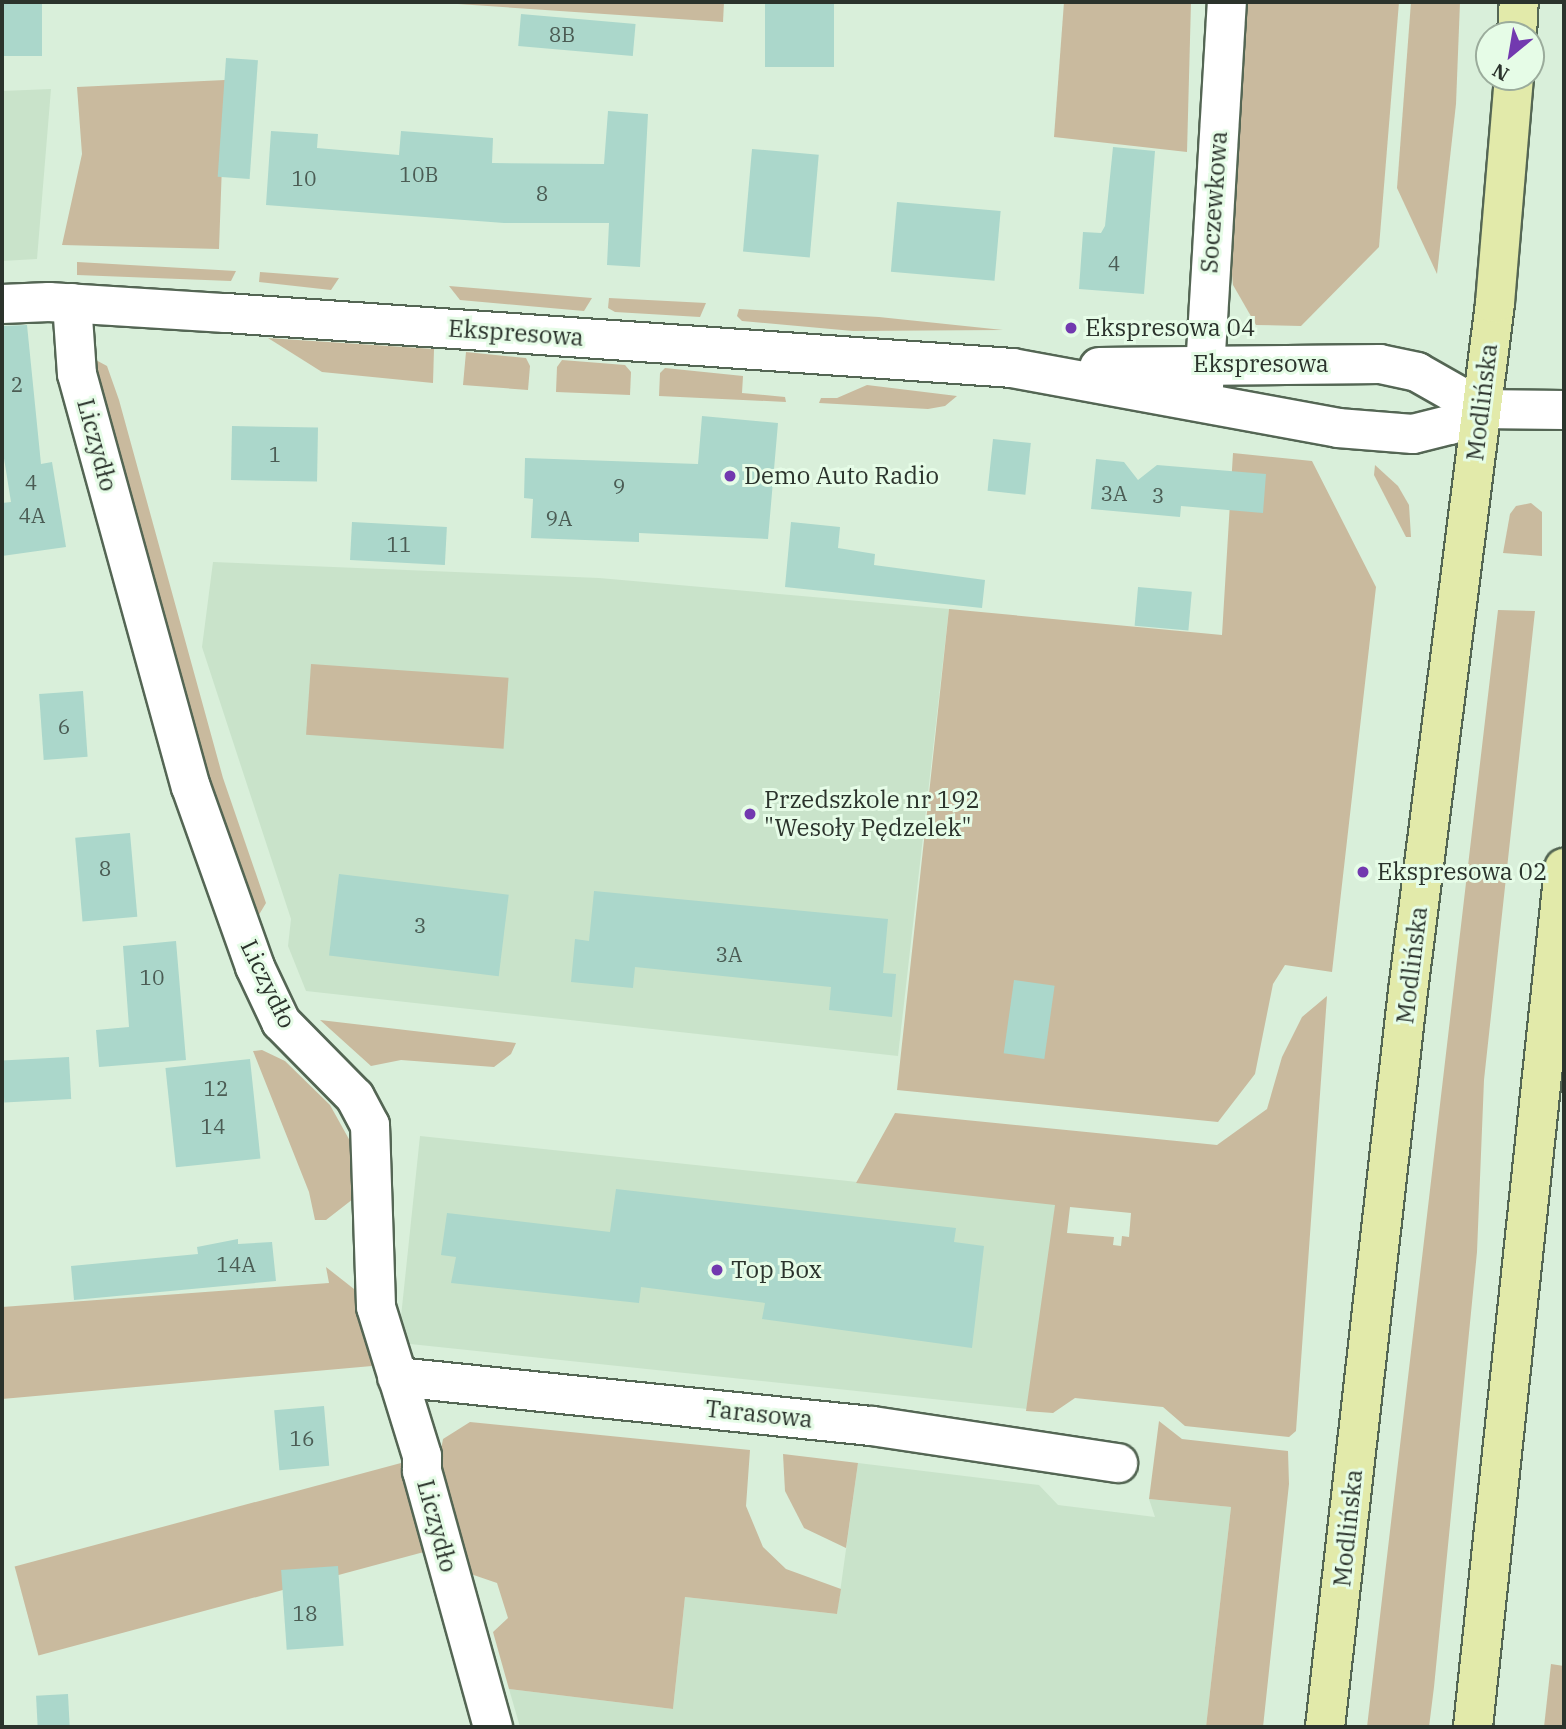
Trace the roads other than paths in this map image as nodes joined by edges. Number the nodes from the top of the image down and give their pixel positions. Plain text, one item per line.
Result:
1 (1227, 2) edge
2 (1519, 2) edge
3 (1518, 21) edge
4 (1513, 91) edge
5 (72, 303) junction
6 (2, 304) edge
7 (1205, 363) junction
8 (1030, 370) junction
9 (1203, 403) junction
10 (1482, 409) junction
11 (1564, 410) edge
12 (1564, 868) edge
13 (397, 1377) junction
14 (1118, 1463) dead end
15 (493, 1727) edge
16 (1325, 1727) edge
17 (1473, 1727) edge

1 - 7 street, Soczewkowa
2 - 3 main road
4 - 10 main road, Modlińska
5 - 6 street, Ekspresowa
5 - 8 street, Ekspresowa
5 - 13 street, Liczydło
7 - 8 street, Ekspresowa
7 - 9 street, Soczewkowa
7 - 10 street, Ekspresowa
8 - 9 street, Ekspresowa
9 - 10 street, Ekspresowa
10 - 11 street, Ekspresowa
10 - 16 main road, Modlińska
12 - 17 main road
13 - 14 street, Tarasowa
13 - 15 street, Liczydło

